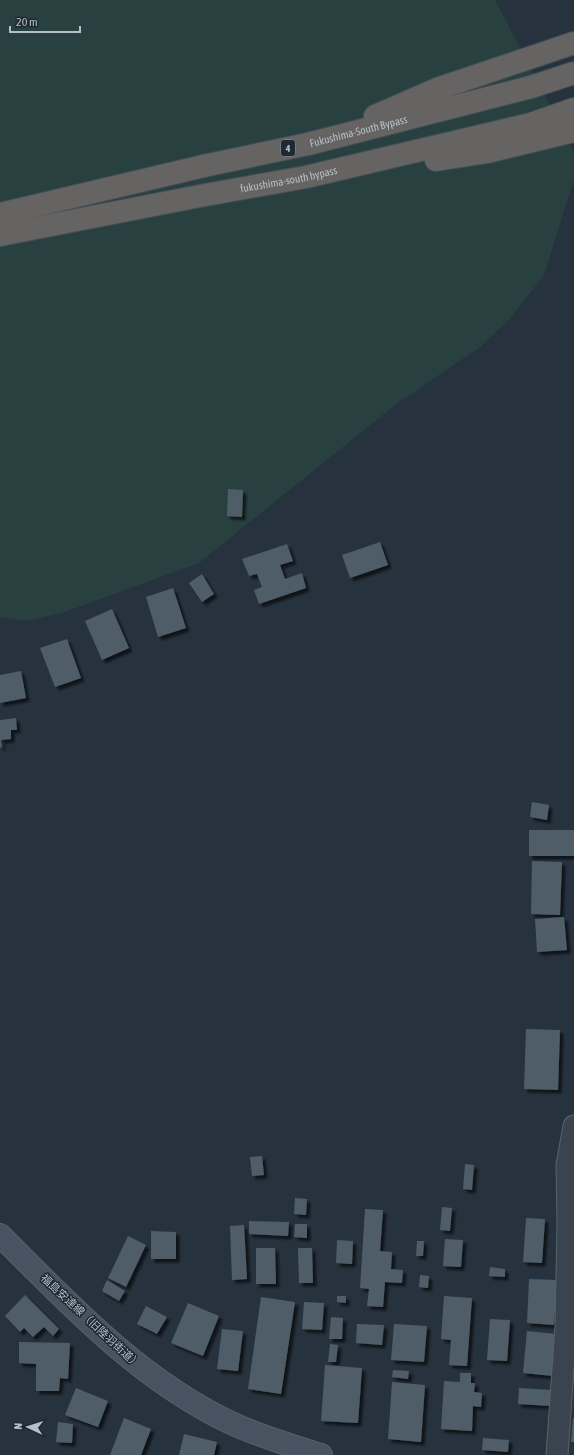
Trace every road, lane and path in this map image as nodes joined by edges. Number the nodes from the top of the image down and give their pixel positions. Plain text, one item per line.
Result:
1 (574, 43) edge
2 (574, 73) edge
3 (574, 109) edge
4 (574, 131) edge
5 (308, 144) junction
6 (205, 195) junction
7 (0, 214) edge
8 (0, 235) edge
9 (574, 1126) edge
10 (0, 1235) edge
11 (321, 1455) edge
12 (556, 1455) edge

1 - 5 highway
2 - 5 highway, Fukushima-South Bypass / 4
3 - 6 highway, fukushima-south bypass
4 - 6 highway
5 - 7 highway, Fukushima-South Bypass / 4
6 - 8 highway, fukushima-south bypass
9 - 12 street
10 - 11 main road, 福島安達線（旧陸羽街道）

